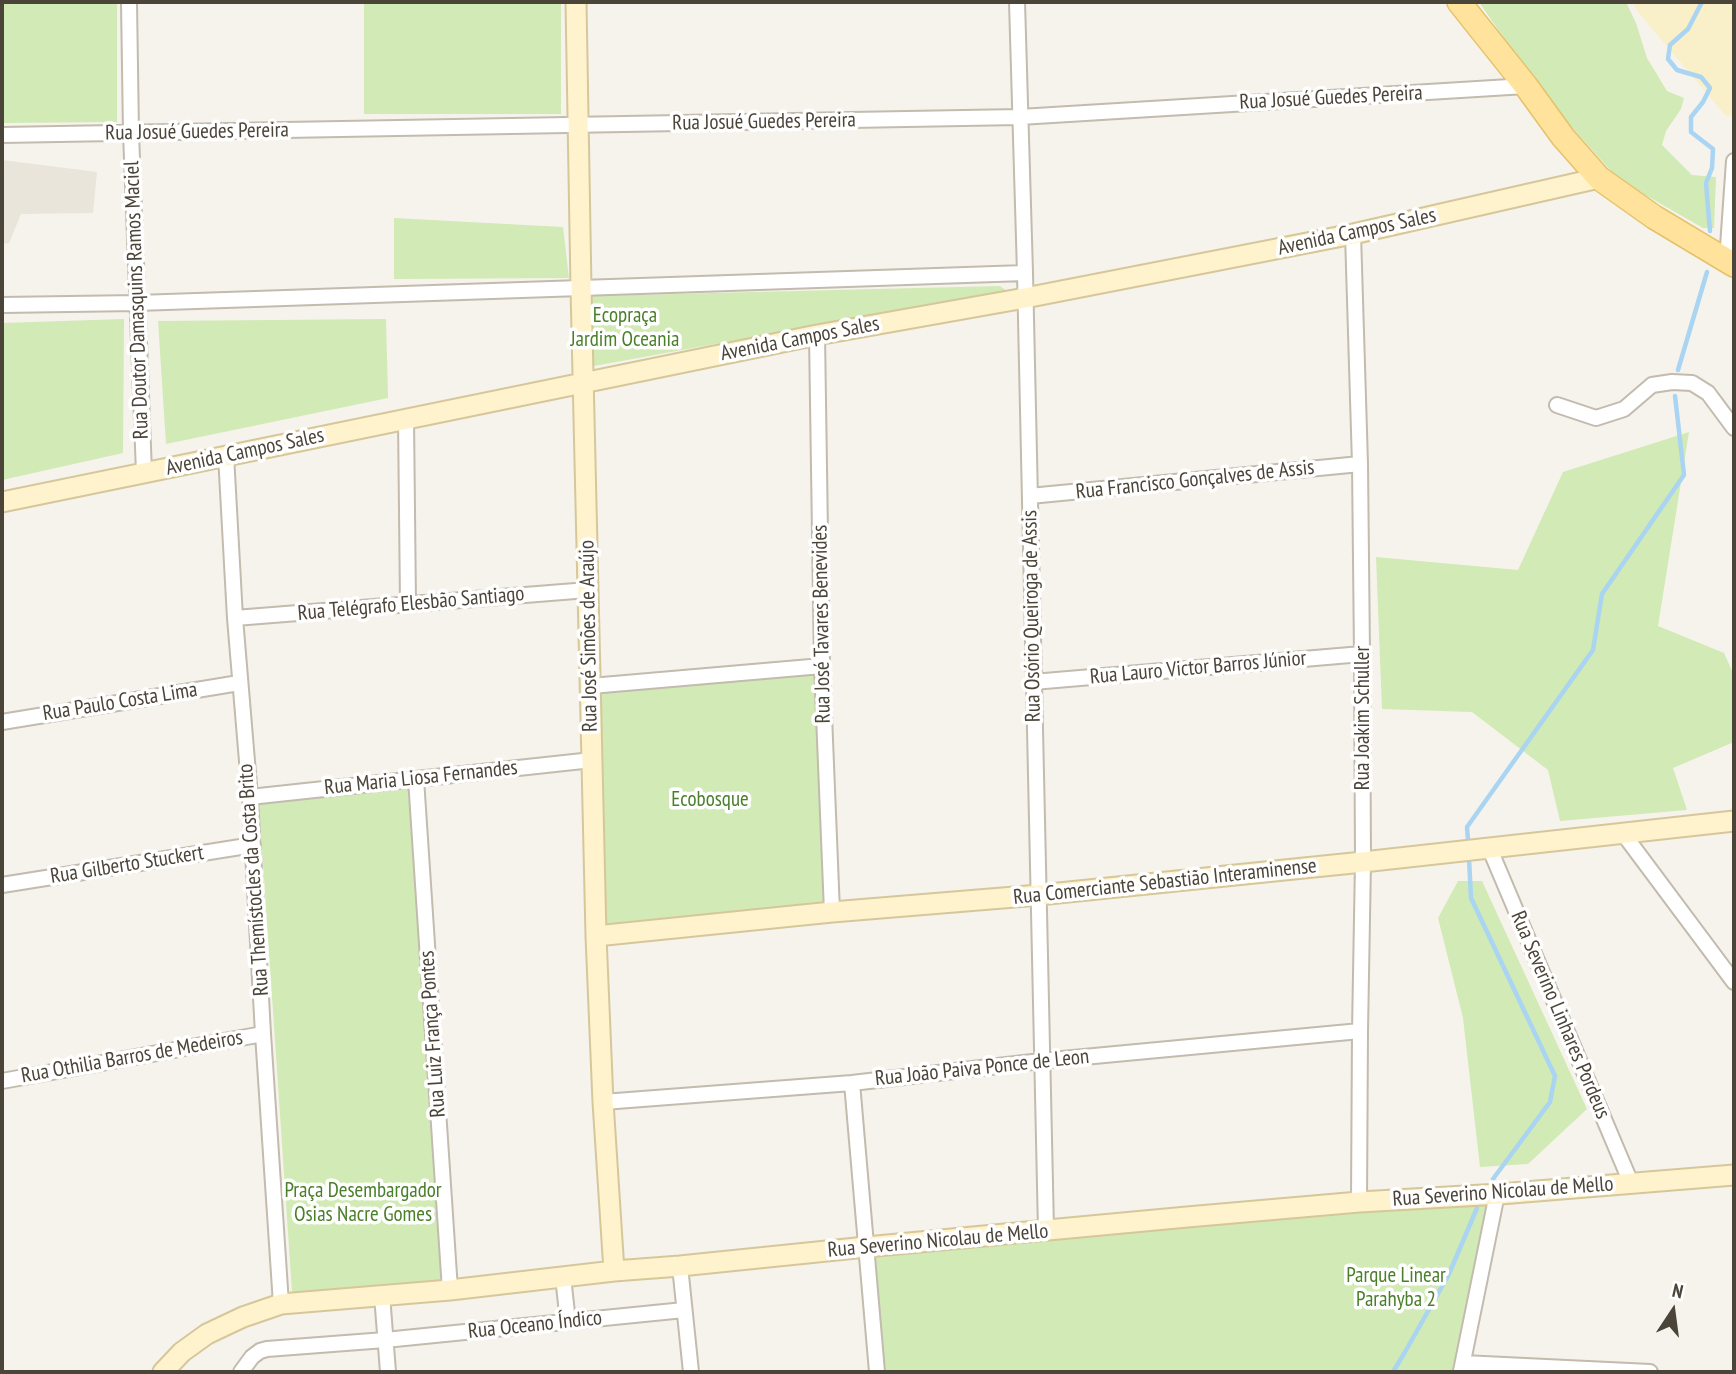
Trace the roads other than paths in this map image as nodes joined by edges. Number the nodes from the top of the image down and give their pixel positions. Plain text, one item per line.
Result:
1 (129, 2) edge
2 (576, 2) edge
3 (1017, 2) edge
4 (1459, 2) edge
5 (1526, 86) junction
6 (1020, 117) junction
7 (578, 125) junction
8 (131, 133) junction
9 (2, 135) edge
10 (1734, 161) edge
11 (1599, 178) junction
12 (1353, 234) junction
13 (1731, 263) edge
14 (1025, 273) junction
15 (581, 288) junction
16 (1025, 298) junction
17 (137, 303) junction
18 (2, 305) edge
19 (817, 335) junction
20 (584, 382) junction
21 (1557, 405) dead end
22 (406, 418) junction
23 (1734, 428) edge
24 (226, 456) junction
25 (1360, 464) junction
26 (144, 473) junction
27 (1030, 496) junction
28 (2, 502) edge
29 (588, 590) junction
30 (408, 604) junction
31 (235, 618) junction
32 (1363, 654) junction
33 (822, 666) junction
34 (1033, 682) junction
35 (239, 683) junction
36 (591, 686) junction
37 (2, 722) edge
38 (592, 760) junction
39 (416, 779) junction
40 (250, 797) junction
41 (1734, 821) edge
42 (1622, 832) junction
43 (253, 845) junction
44 (1489, 847) junction
45 (1363, 862) junction
46 (2, 885) edge
47 (1039, 895) junction
48 (832, 912) junction
49 (596, 936) junction
50 (1734, 982) edge
51 (1360, 1031) junction
52 (263, 1034) junction
53 (1041, 1061) junction
54 (2, 1081) edge
55 (852, 1083) junction
56 (603, 1102) junction
57 (1734, 1175) edge
58 (1631, 1183) junction
59 (1497, 1194) junction
60 (1359, 1202) junction
61 (1046, 1230) junction
62 (866, 1247) junction
63 (680, 1266) junction
64 (614, 1271) junction
65 (563, 1277) junction
66 (450, 1290) junction
67 (382, 1295) junction
68 (281, 1304) junction
69 (684, 1310) junction
70 (568, 1322) junction
71 (385, 1340) junction
72 (1462, 1368) edge
73 (163, 1372) edge
74 (241, 1372) edge
75 (388, 1372) edge
76 (691, 1372) edge
77 (877, 1372) edge
78 (1650, 1372) edge

1 - 8 street, Rua Doutor Damasquins Ramos Maciel
2 - 7 street, Rua José Simões de Araújo
3 - 6 street, Rua Osório Queiroga de Assis
4 - 5 main road
5 - 6 street, Rua Josué Guedes Pereira
5 - 11 main road
6 - 7 street, Rua Josué Guedes Pereira
6 - 14 street, Rua Osório Queiroga de Assis
7 - 8 street, Rua Josué Guedes Pereira
7 - 15 street, Rua José Simões de Araújo
8 - 9 street, Rua Josué Guedes Pereira
8 - 17 street, Rua Doutor Damasquins Ramos Maciel
10 - 13 street
11 - 12 street, Avenida Campos Sales
11 - 13 main road
12 - 16 street, Avenida Campos Sales
12 - 25 street, Rua Joakim Schuller
14 - 15 street
14 - 16 street, Rua Osório Queiroga de Assis
15 - 17 street
15 - 20 street, Rua José Simões de Araújo
16 - 19 street, Avenida Campos Sales
16 - 27 street, Rua Osório Queiroga de Assis
17 - 18 street
17 - 26 street, Rua Doutor Damasquins Ramos Maciel
19 - 20 street, Avenida Campos Sales
19 - 33 street, Rua José Tavares Benevides
20 - 22 street, Avenida Campos Sales
20 - 29 street, Rua José Simões de Araújo
21 - 23 street
22 - 24 street, Avenida Campos Sales
22 - 30 street
24 - 26 street, Avenida Campos Sales
24 - 31 street, Rua Themístocles da Costa Brito
25 - 27 street, Rua Francisco Gonçalves de Assis
25 - 32 street, Rua Joakim Schuller
26 - 28 street, Avenida Campos Sales
27 - 34 street, Rua Osório Queiroga de Assis
29 - 30 street, Rua Telégrafo Elesbão Santiago
29 - 36 street, Rua José Simões de Araújo
30 - 31 street, Rua Telégrafo Elesbão Santiago
31 - 35 street, Rua Themístocles da Costa Brito
32 - 34 street, Rua Lauro Victor Barros Júnior
32 - 45 street, Rua Joakim Schuller
33 - 36 street
33 - 48 street, Rua José Tavares Benevides
34 - 47 street, Rua Osório Queiroga de Assis
35 - 37 street, Rua Paulo Costa Lima
35 - 40 street, Rua Themístocles da Costa Brito
36 - 38 street, Rua José Simões de Araújo
38 - 39 street, Rua Maria Liosa Fernandes
38 - 49 street, Rua José Simões de Araújo
39 - 40 street, Rua Maria Liosa Fernandes
39 - 66 street, Rua Luiz França Pontes
40 - 43 street, Rua Themístocles da Costa Brito
41 - 42 street, Rua Comerciante Sebastião Interaminense
42 - 44 street, Rua Comerciante Sebastião Interaminense
42 - 50 street
43 - 46 street, Rua Gilberto Stuckert
43 - 52 street, Rua Themístocles da Costa Brito
44 - 45 street, Rua Comerciante Sebastião Interaminense
44 - 58 street, Rua Severino Linhares Pordeus
45 - 47 street, Rua Comerciante Sebastião Interaminense
45 - 51 street, Rua Joakim Schuller
47 - 48 street, Rua Comerciante Sebastião Interaminense
47 - 53 street, Rua Osório Queiroga de Assis
48 - 49 street, Rua Comerciante Sebastião Interaminense
49 - 56 street, Rua José Simões de Araújo
51 - 53 street, Rua João Paiva Ponce de Leon
51 - 60 street, Rua Joakim Schuller
52 - 54 street, Rua Othilia Barros de Medeiros
52 - 68 street, Rua Themístocles da Costa Brito
53 - 55 street, Rua João Paiva Ponce de Leon
53 - 61 street, Rua Osório Queiroga de Assis
55 - 56 street, Rua João Paiva Ponce de Leon
55 - 62 street
56 - 64 street, Rua José Simões de Araújo
57 - 58 street, Rua Severino Nicolau de Mello
58 - 59 street, Rua Severino Nicolau de Mello
59 - 60 street, Rua Severino Nicolau de Mello
59 - 72 street
60 - 61 street, Rua Severino Nicolau de Mello
61 - 62 street, Rua Severino Nicolau de Mello
62 - 63 street, Rua Severino Nicolau de Mello
62 - 77 street
63 - 64 street, Rua Severino Nicolau de Mello
63 - 69 street
64 - 65 street, Rua Severino Nicolau de Mello
65 - 66 street, Rua Severino Nicolau de Mello
65 - 70 street
66 - 67 street, Rua Severino Nicolau de Mello
67 - 68 street, Rua Severino Nicolau de Mello
67 - 71 street
68 - 73 street, Rua Severino Nicolau de Mello
69 - 70 street, Rua Oceano Índico
69 - 76 street
70 - 71 street, Rua Oceano Índico
71 - 74 street, Rua Oceano Índico
71 - 75 street
72 - 78 street

